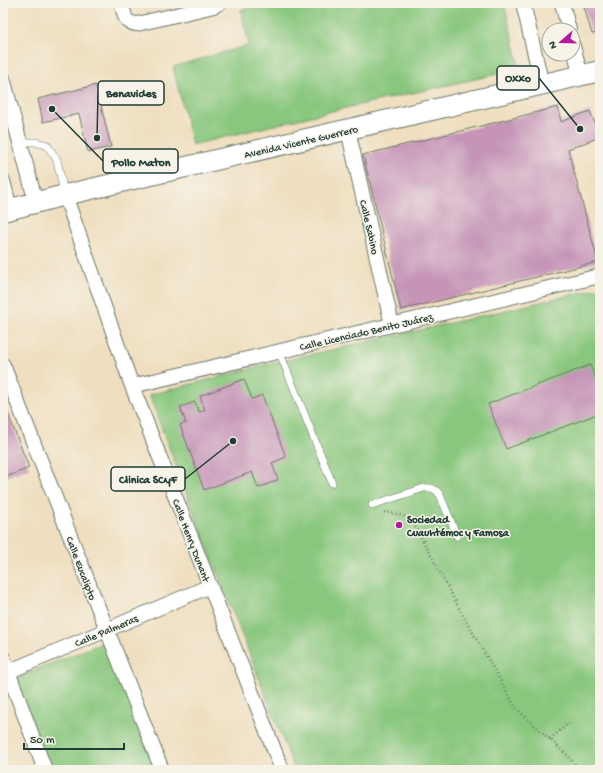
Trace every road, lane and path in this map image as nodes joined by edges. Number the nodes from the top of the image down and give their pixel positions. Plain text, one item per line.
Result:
1 (122, 3) edge
2 (219, 3) edge
3 (523, 3) edge
4 (562, 3) edge
5 (567, 22) edge
6 (577, 62) edge
7 (600, 71) edge
8 (581, 76) junction
9 (3, 78) edge
10 (542, 85) junction
11 (348, 130) junction
12 (20, 142) junction
13 (3, 181) edge
14 (65, 196) junction
15 (36, 203) junction
16 (7, 210) edge
17 (600, 276) edge
18 (392, 325) junction
19 (279, 351) junction
20 (3, 366) edge
21 (132, 386) junction
22 (332, 483) dead end
23 (372, 505) joint
24 (457, 536) dead end
25 (210, 586) junction
26 (107, 630) junction
27 (3, 658) edge
28 (6, 673) edge
29 (569, 723) dead end
30 (550, 739) junction
31 (280, 769) edge
32 (46, 770) edge
33 (162, 770) edge
34 (579, 770) edge

1 - 2 street
3 - 10 street
4 - 5 street
6 - 8 street
7 - 8 main road, Avenida Vicente Guerrero
8 - 10 main road, Avenida Vicente Guerrero
9 - 12 street
10 - 11 main road, Avenida Vicente Guerrero
11 - 14 main road, Avenida Vicente Guerrero
11 - 18 street, Calle Sabino
12 - 14 lane
12 - 15 street
13 - 16 street
14 - 15 main road, Avenida Vicente Guerrero
14 - 21 street, Calle Henry Dunant
15 - 16 main road, Avenida Vicente Guerrero
17 - 18 street, Calle Licenciado Benito Juárez
18 - 19 street, Calle Licenciado Benito Juárez
19 - 21 street, Calle Licenciado Benito Juárez
19 - 22 lane
20 - 26 street, Calle Eucalipto
21 - 25 street, Calle Henry Dunant
23 - 24 lane
23 - 30 path
25 - 26 street, Calle Palmeras
25 - 31 street, Calle Henry Dunant
26 - 28 street, Calle Palmeras
26 - 33 street, Calle Eucalipto
27 - 28 street
28 - 32 street
29 - 30 path
30 - 34 path

